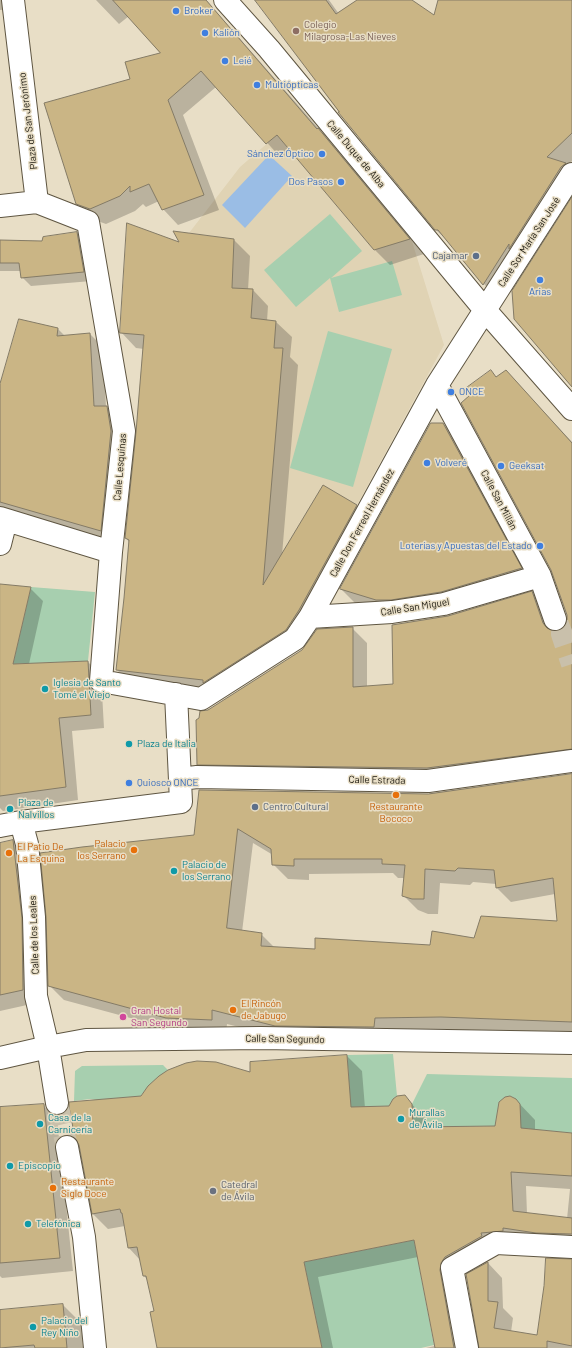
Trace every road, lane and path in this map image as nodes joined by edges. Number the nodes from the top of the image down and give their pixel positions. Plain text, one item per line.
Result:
1 (13, 0) edge
2 (225, 0) edge
3 (572, 174) edge
4 (38, 202) junction
5 (0, 206) edge
6 (485, 310) junction
7 (437, 385) junction
8 (572, 409) edge
9 (3, 519) edge
10 (0, 544) edge
11 (111, 552) junction
12 (540, 576) junction
13 (310, 617) junction
14 (555, 619) dead end
15 (176, 694) junction
16 (572, 761) edge
17 (180, 779) junction
18 (0, 811) edge
19 (21, 822) junction
20 (0, 826) edge
21 (572, 1043) edge
22 (48, 1047) junction
23 (0, 1058) edge
24 (57, 1103) tunnel mouth
25 (67, 1147) tunnel mouth
26 (572, 1247) edge
27 (95, 1348) edge
28 (467, 1348) edge

1 - 4 street, Plaza de San Jerónimo
2 - 6 street, Calle Duque de Alba
3 - 6 street, Calle Sor María San José
4 - 5 street
4 - 11 street, Calle Lesquinas
6 - 7 street, Calle Don Ferreol Hernández
6 - 8 street, Calle Duque de Alba
7 - 12 street, Calle San Millán
7 - 13 street, Calle Don Ferreol Hernández
9 - 10 street
9 - 11 street
11 - 15 street, Calle Lesquinas
12 - 13 street, Calle San Miguel
12 - 14 street, Calle San Millán
13 - 15 street, Calle Don Ferreol Hernández
15 - 17 street
16 - 17 street, Calle Estrada
17 - 19 street
18 - 19 street
19 - 20 street
19 - 22 street, Calle de los Leales
21 - 22 street, Calle San Segundo
22 - 23 street, Calle San Segundo
22 - 24 street, Calle de los Leales
25 - 27 street
26 - 28 street

